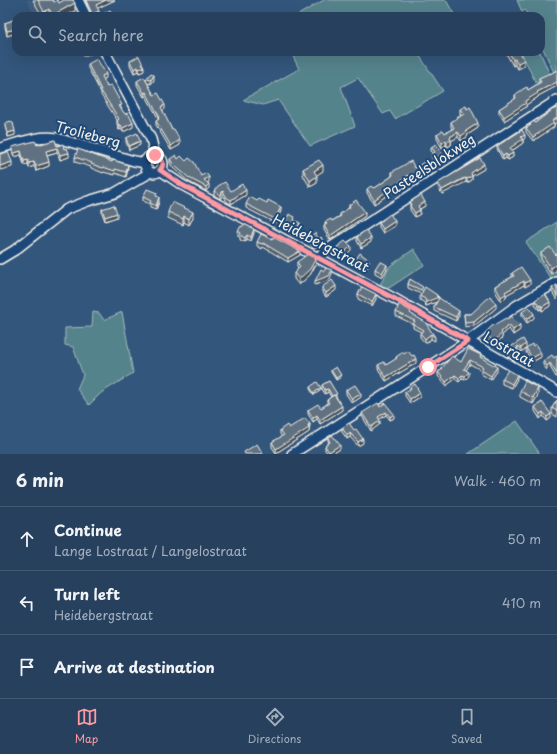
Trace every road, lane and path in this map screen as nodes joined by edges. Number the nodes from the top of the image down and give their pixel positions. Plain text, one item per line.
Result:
1 (78, 0) edge
2 (84, 12) edge
3 (107, 56) edge
4 (557, 100) edge
5 (0, 148) edge
6 (155, 155) junction
7 (147, 167) junction
8 (160, 170) junction
9 (318, 258) junction
10 (0, 260) edge
11 (557, 282) edge
12 (468, 341) junction
13 (557, 392) edge
14 (292, 454) edge

1 - 2 street
3 - 6 street
4 - 9 street, Pasteelsblokweg
5 - 7 street, Trolieberg
6 - 7 street
6 - 8 street
7 - 8 street
7 - 10 street
8 - 9 street, Heidebergstraat
9 - 12 street, Heidebergstraat
11 - 12 street
12 - 13 street, Lostraat
12 - 14 street

